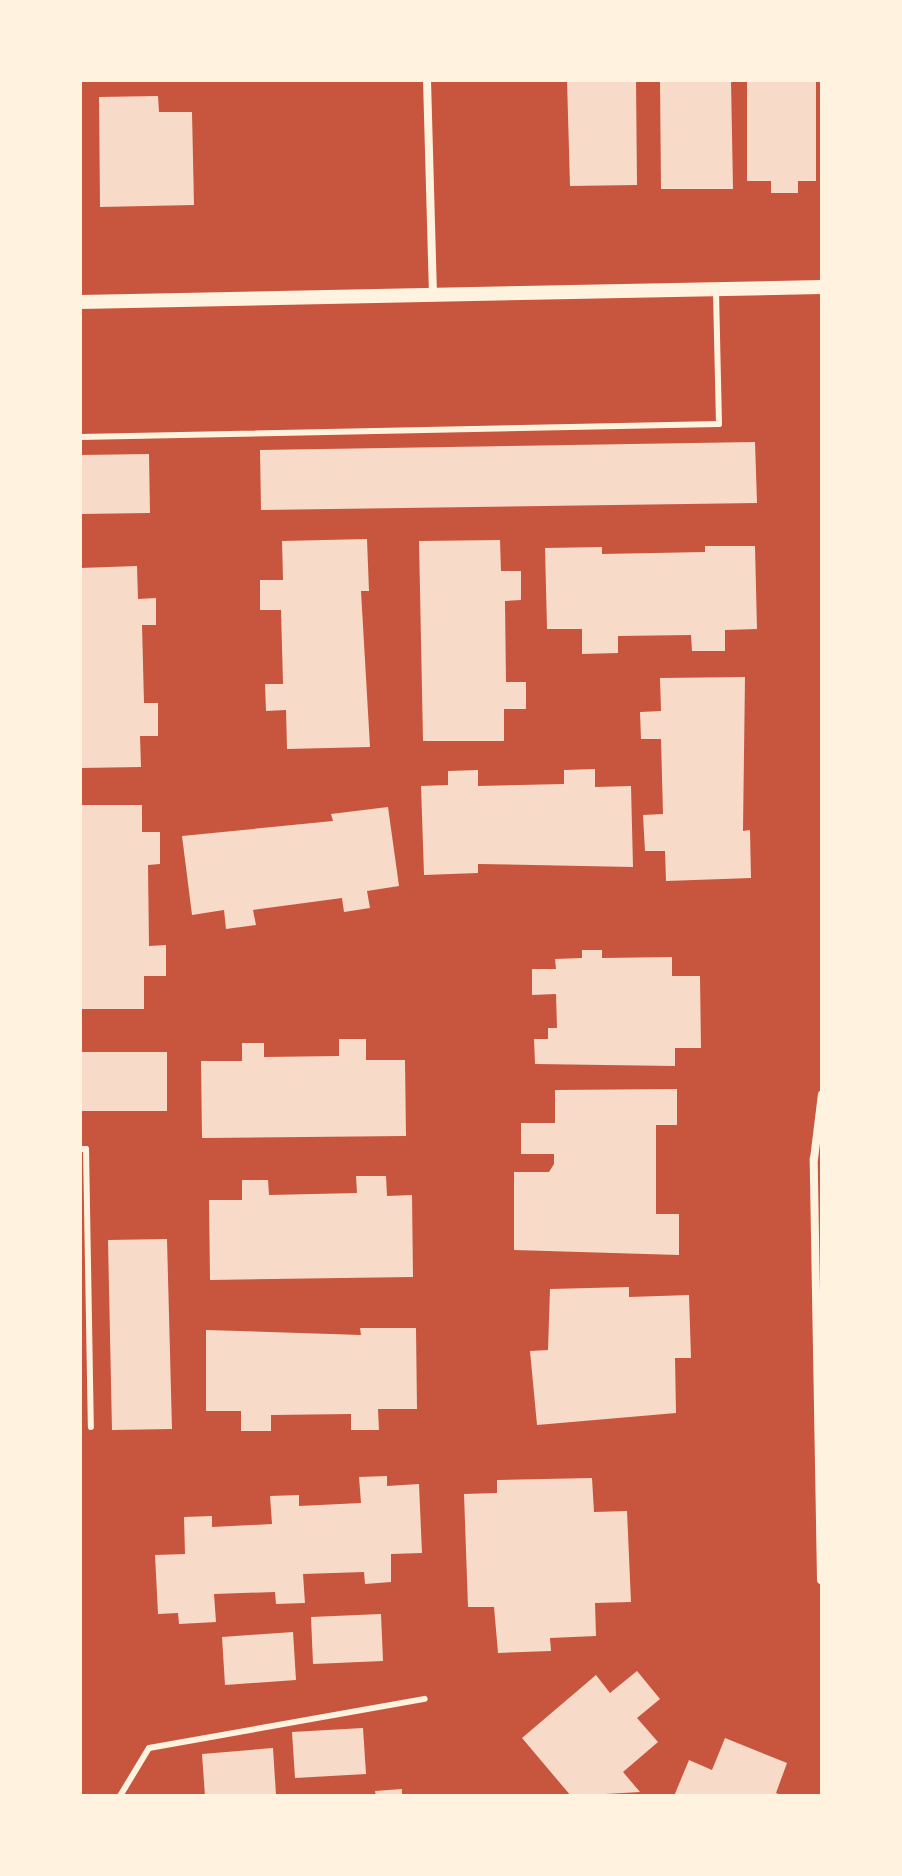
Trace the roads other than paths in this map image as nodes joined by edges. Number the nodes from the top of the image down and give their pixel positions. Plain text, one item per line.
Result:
1 (427, 80) edge
2 (822, 287) edge
3 (716, 289) junction
4 (433, 297) junction
5 (80, 302) edge
6 (80, 437) edge
7 (822, 1094) edge
8 (80, 1149) edge
9 (91, 1427) dead end
10 (821, 1580) edge
11 (425, 1699) dead end
12 (120, 1796) edge

1 - 4 street
2 - 3 street
3 - 4 street
3 - 6 lane
4 - 5 street
7 - 10 street
8 - 9 lane
11 - 12 lane

